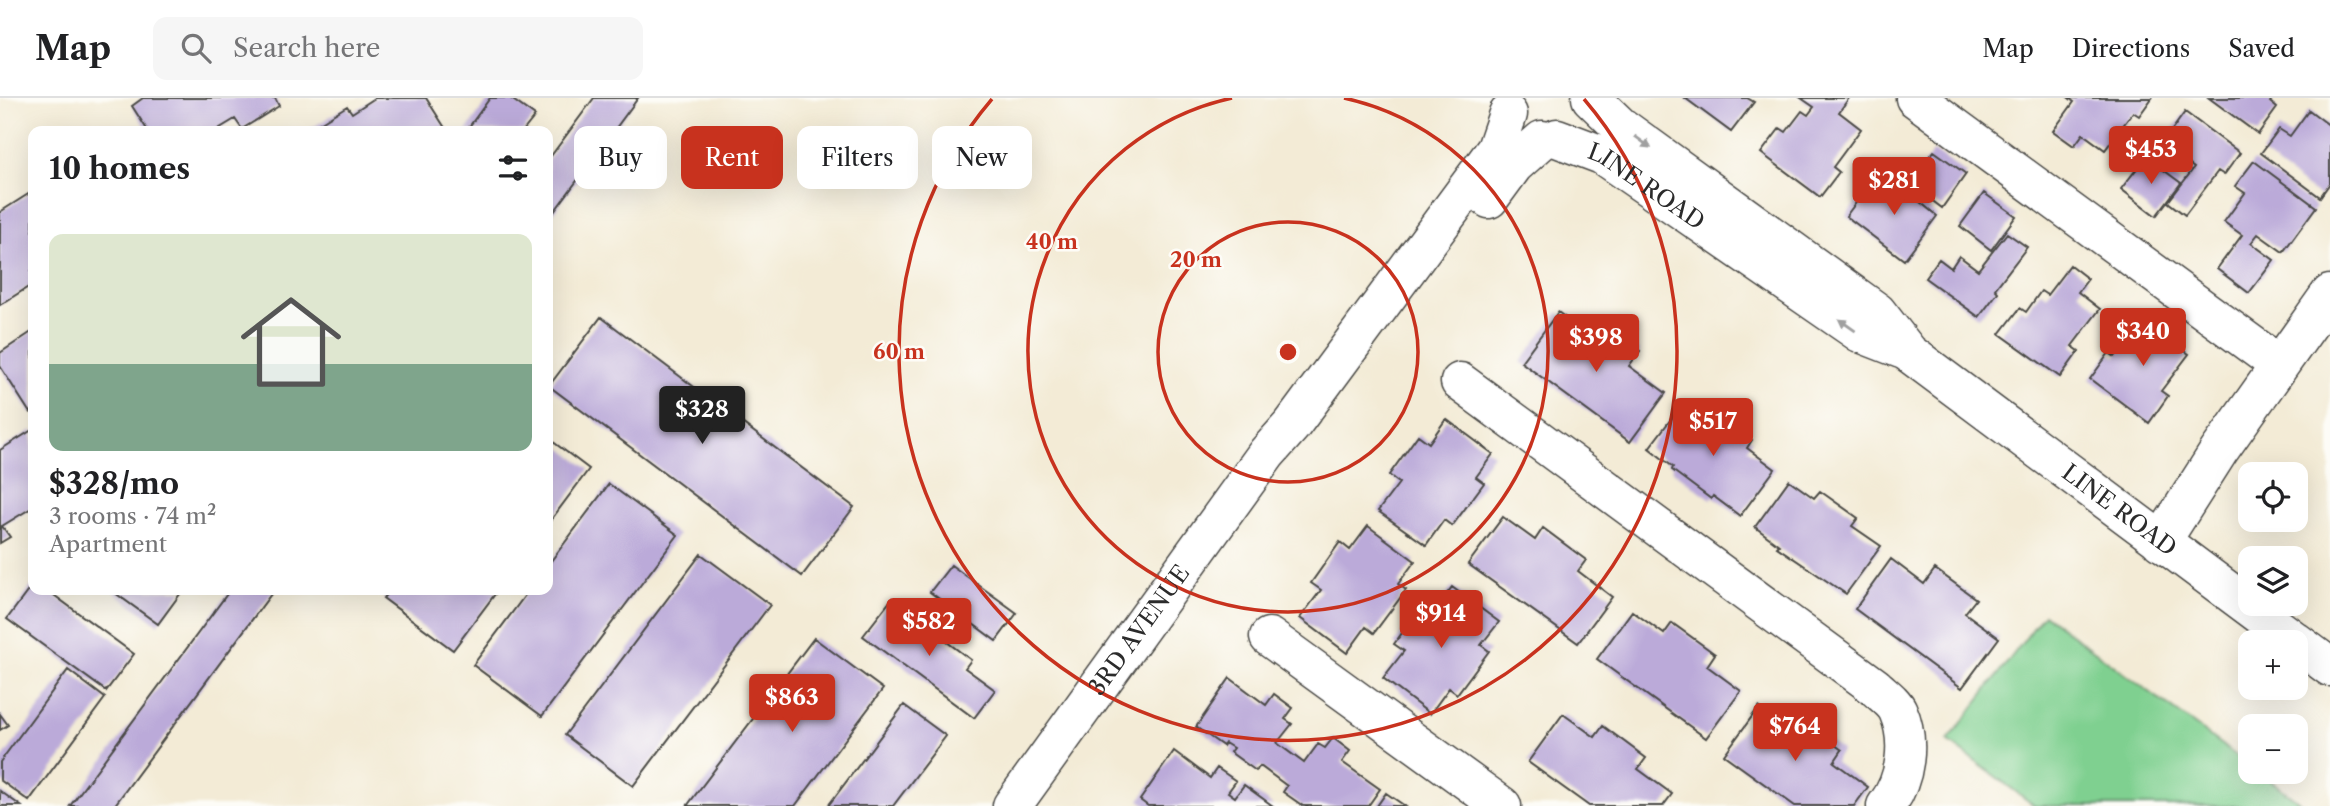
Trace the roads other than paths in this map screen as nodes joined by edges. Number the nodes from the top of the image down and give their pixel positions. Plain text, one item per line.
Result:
1 (1583, 98) edge
2 (1591, 98) edge
3 (1915, 98) edge
4 (1507, 102) edge
5 (1550, 139) junction
6 (2330, 294) edge
7 (1909, 353) junction
8 (2278, 364) junction
9 (1460, 382) dead end
10 (1267, 453) junction
11 (2161, 542) junction
12 (1269, 637) dead end
13 (2330, 667) edge
14 (1012, 806) edge
15 (1502, 806) edge
16 (1886, 806) edge

1 - 5 street, LINE ROAD
2 -> 7 street, LINE ROAD
3 - 8 street
4 - 5 street, LINE ROAD
4 - 10 street, 3RD AVENUE
7 -> 5 street, LINE ROAD
5 - 10 street
6 - 8 street
7 - 11 street, LINE ROAD
8 - 11 street
9 - 16 street
10 - 14 street, 3RD AVENUE
11 - 13 street, LINE ROAD
12 - 15 street

